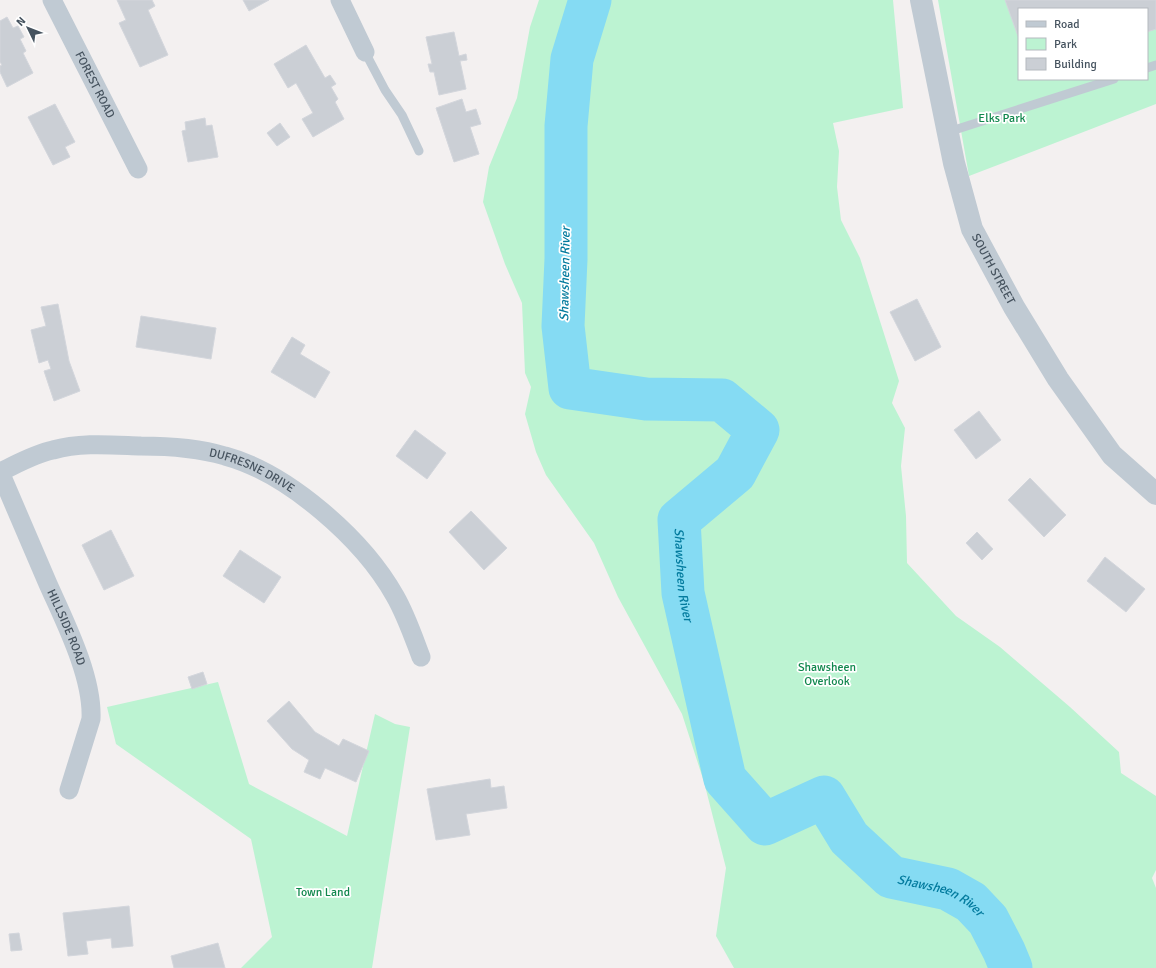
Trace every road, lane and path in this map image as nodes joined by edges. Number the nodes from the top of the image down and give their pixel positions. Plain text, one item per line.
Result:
1 (52, 0) edge
2 (340, 0) edge
3 (921, 0) edge
4 (365, 52) joint
5 (1111, 80) edge
6 (948, 132) junction
7 (419, 151) dead end
8 (138, 169) dead end
9 (0, 472) edge
10 (1156, 494) edge
11 (421, 657) dead end
12 (69, 790) dead end

1 - 8 street, FOREST ROAD
2 - 4 street
3 - 6 street, SOUTH STREET
4 - 7 lane
5 - 6 lane
6 - 10 street, SOUTH STREET
9 - 11 street, DUFRESNE DRIVE
9 - 12 street, HILLSIDE ROAD

